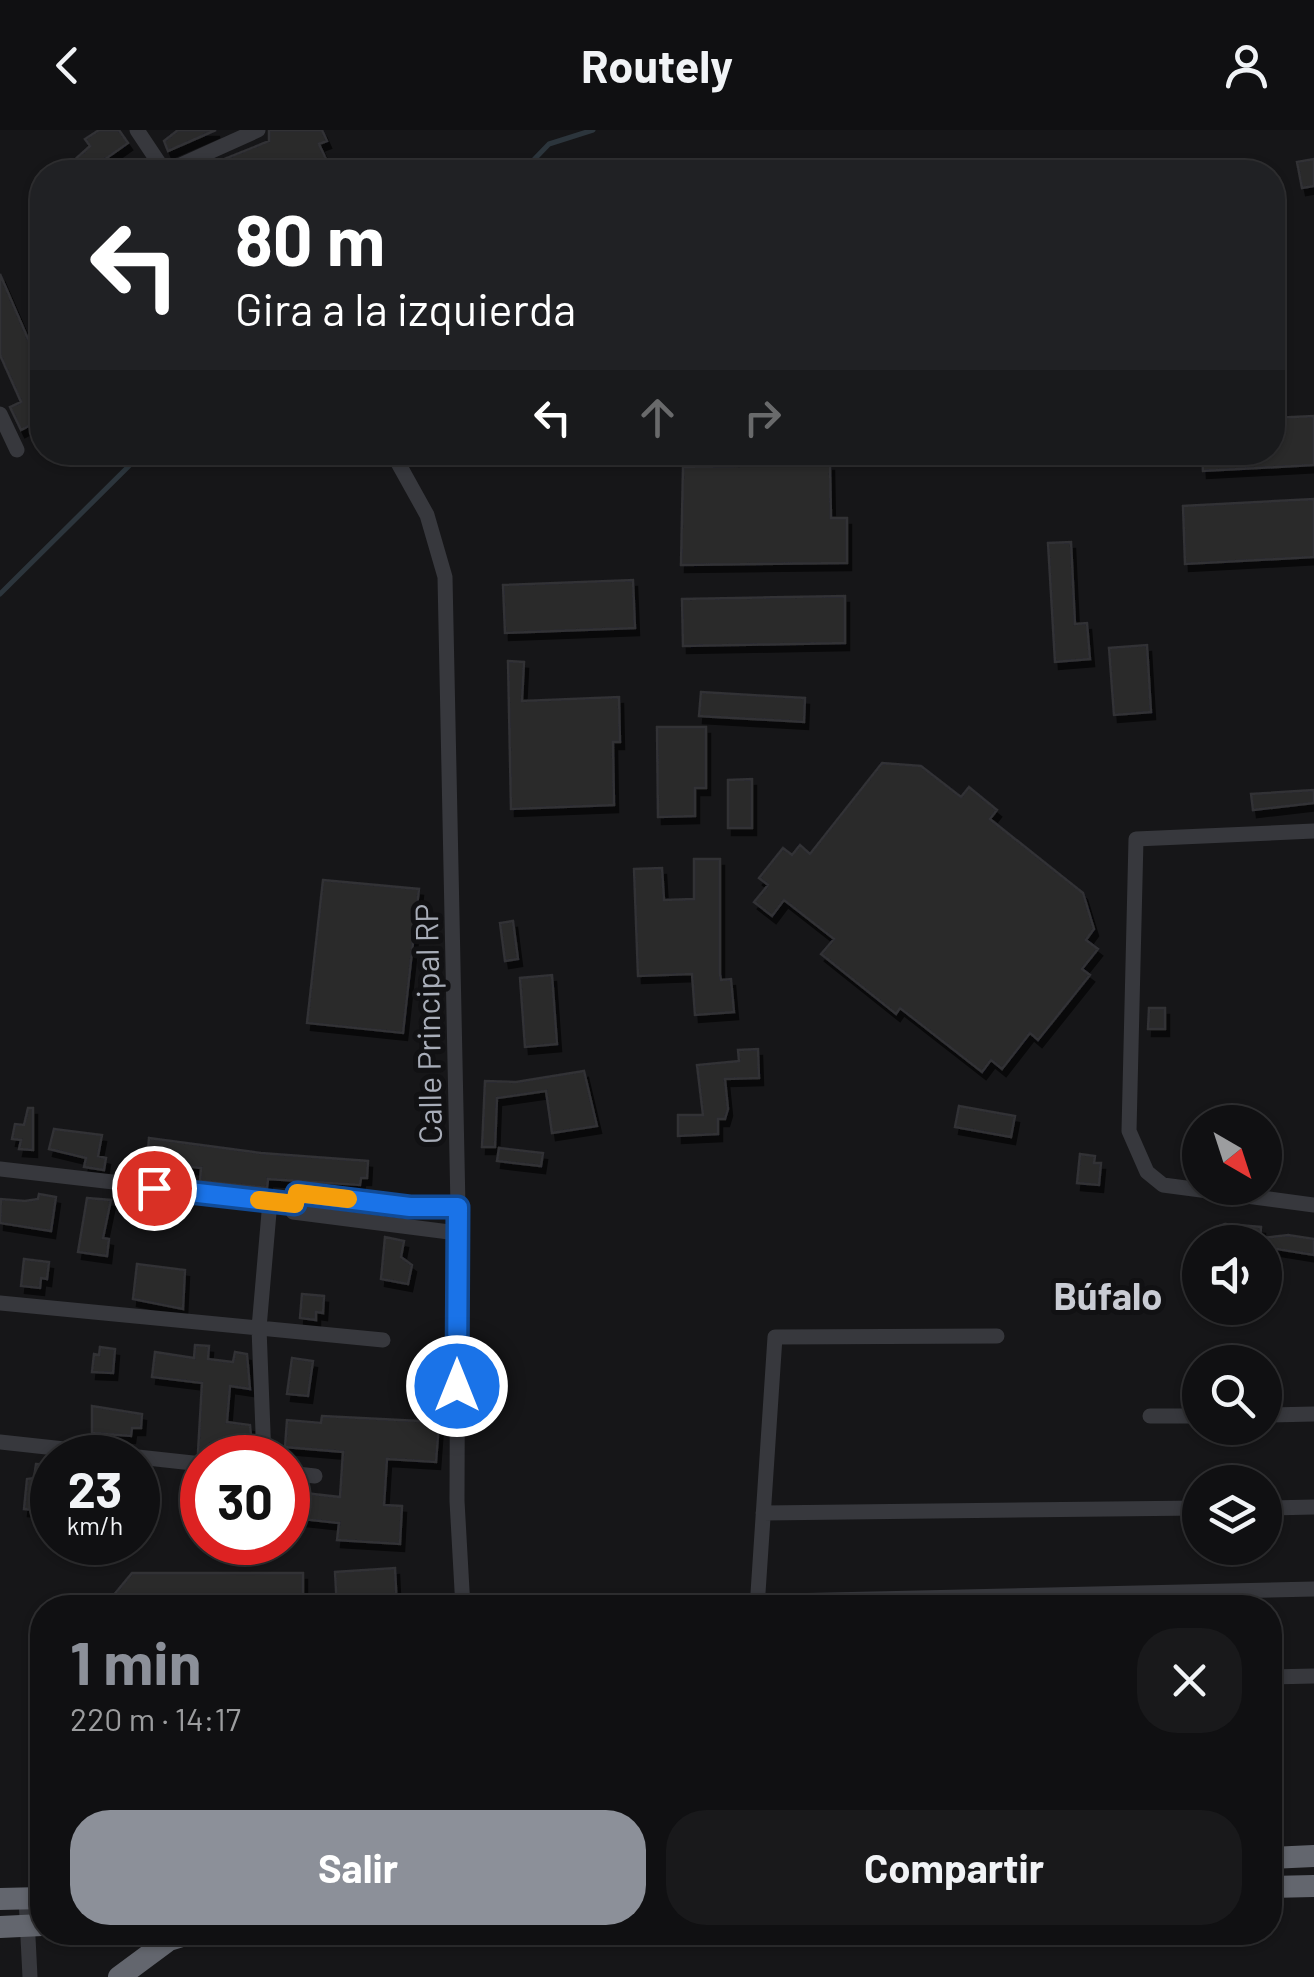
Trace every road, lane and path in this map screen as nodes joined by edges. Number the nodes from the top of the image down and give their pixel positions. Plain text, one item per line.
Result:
1 (137, 130) edge
2 (258, 130) edge
3 (157, 160) edge
4 (192, 160) edge
5 (0, 414) edge
6 (17, 450) dead end
7 (399, 465) edge
8 (1314, 831) edge
9 (0, 1169) edge
10 (270, 1201) junction
11 (295, 1203) junction
12 (1314, 1204) edge
13 (458, 1207) junction
14 (457, 1233) junction
15 (0, 1303) edge
16 (260, 1328) junction
17 (997, 1336) dead end
18 (383, 1340) dead end
19 (1282, 1414) edge
20 (1314, 1414) edge
21 (1150, 1416) dead end
22 (1182, 1416) edge
23 (263, 1435) edge
24 (0, 1442) edge
25 (180, 1462) edge
26 (310, 1475) edge
27 (315, 1476) dead end
28 (1314, 1507) edge
29 (1182, 1508) edge
30 (1282, 1508) edge
31 (762, 1513) junction
32 (1314, 1589) edge
33 (462, 1595) edge
34 (758, 1595) edge
35 (1105, 1595) edge
36 (1314, 1676) edge
37 (1282, 1677) edge
38 (1314, 1856) edge
39 (1282, 1857) edge
40 (1314, 1886) edge
41 (1282, 1887) edge
42 (30, 1898) edge
43 (0, 1899) edge
44 (30, 1926) edge
45 (0, 1927) edge
46 (33, 1945) edge
47 (161, 1945) edge
48 (30, 1977) edge
49 (118, 1977) edge

1 - 3 street
2 - 4 street
5 - 6 street
7 - 13 street, Calle Principal RP
8 - 12 street
9 - 10 street
10 - 11 street
10 - 16 street
11 - 13 street
11 - 14 street
13 - 14 street, Calle Principal RP
14 - 33 street, Calle Principal RP
15 - 16 street
16 - 18 street
16 - 23 street
17 - 31 street
19 - 20 street
21 - 22 street
24 - 25 street
26 - 27 street
28 - 30 street
29 - 31 street
31 - 34 street
32 - 35 street
36 - 37 street
38 - 39 highway
40 - 41 highway
42 - 43 highway
44 - 45 highway
46 - 48 street
47 - 49 highway

